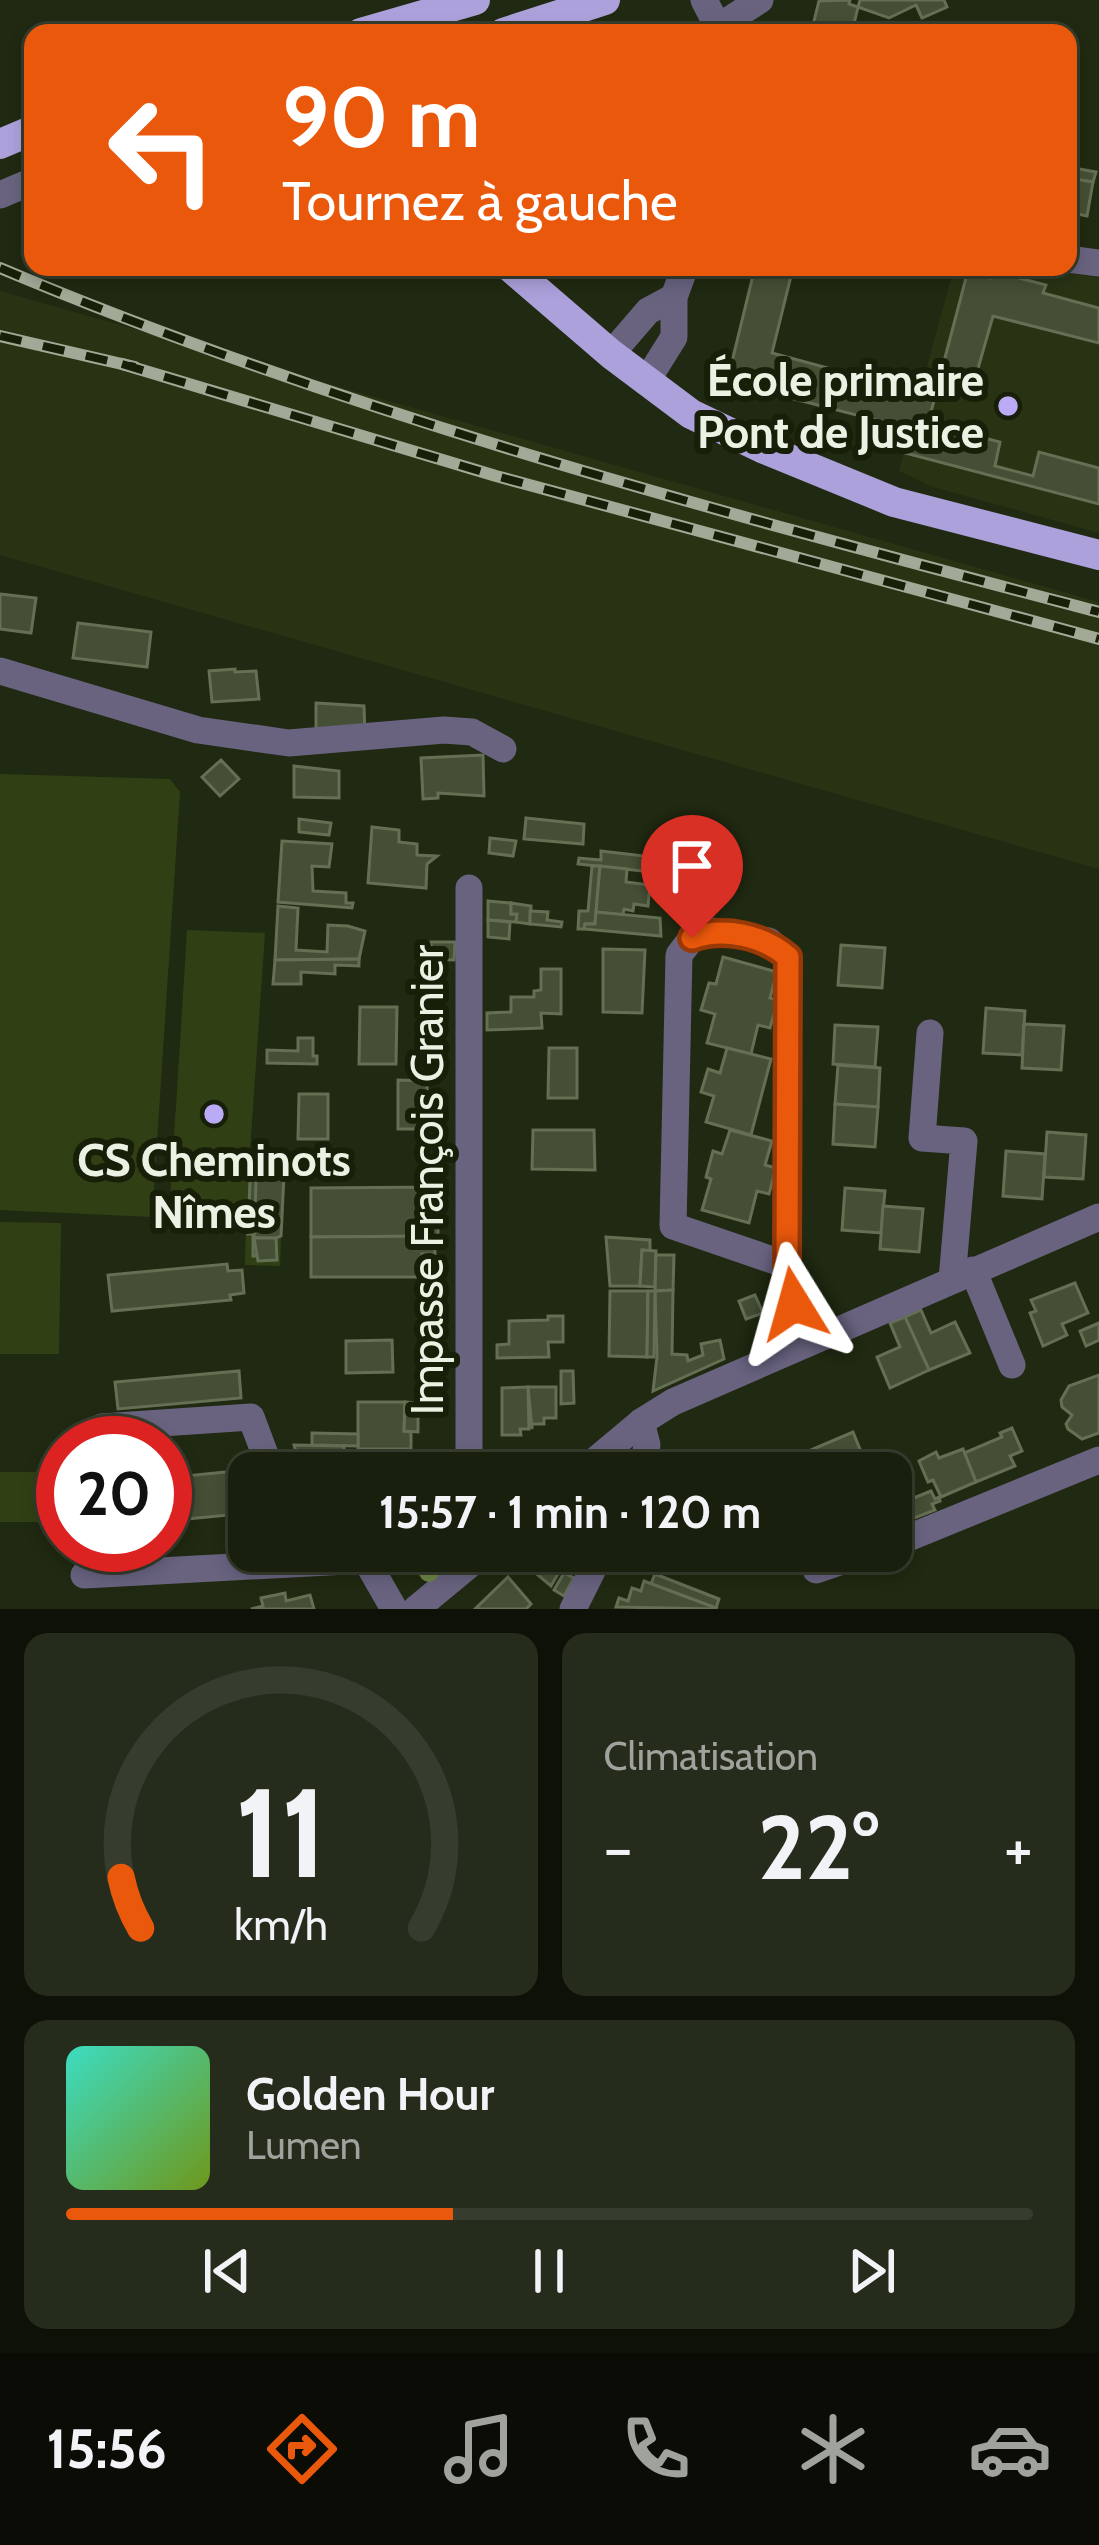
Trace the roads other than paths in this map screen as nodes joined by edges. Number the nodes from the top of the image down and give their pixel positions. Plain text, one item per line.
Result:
1 (475, 0) edge
2 (605, 0) edge
3 (760, 0) edge
4 (392, 24) edge
5 (531, 24) edge
6 (725, 24) edge
7 (520, 276) edge
8 (682, 276) edge
9 (674, 297) junction
10 (610, 354) junction
11 (646, 382) junction
12 (1099, 555) edge
13 (0, 670) edge
14 (503, 749) dead end
15 (469, 888) dead end
16 (930, 1033) dead end
17 (1099, 1217) edge
18 (787, 1265) junction
19 (963, 1275) junction
20 (802, 1344) junction
21 (1012, 1365) dead end
22 (192, 1422) edge
23 (641, 1422) junction
24 (264, 1452) edge
25 (469, 1452) edge
26 (605, 1452) edge
27 (646, 1452) edge
28 (1099, 1460) edge
29 (912, 1536) edge
30 (228, 1563) edge
31 (383, 1572) edge
32 (457, 1572) edge
33 (592, 1572) edge
34 (84, 1575) dead end
35 (394, 1609) edge
36 (416, 1609) edge
37 (573, 1609) edge

1 - 4 main road
2 - 5 main road
3 - 6 street
7 - 10 main road
8 - 9 street
9 - 10 street
9 - 11 street
10 - 11 main road
11 - 12 main road
13 - 14 street
15 - 25 street, Impasse François Granier
16 - 19 street
17 - 19 street
18 - 18 street
18 - 20 street
19 - 20 street
19 - 21 street
20 - 23 street
22 - 24 street
23 - 26 street
23 - 27 street
28 - 29 street
30 - 34 street
31 - 35 street
32 - 36 street
33 - 37 street

